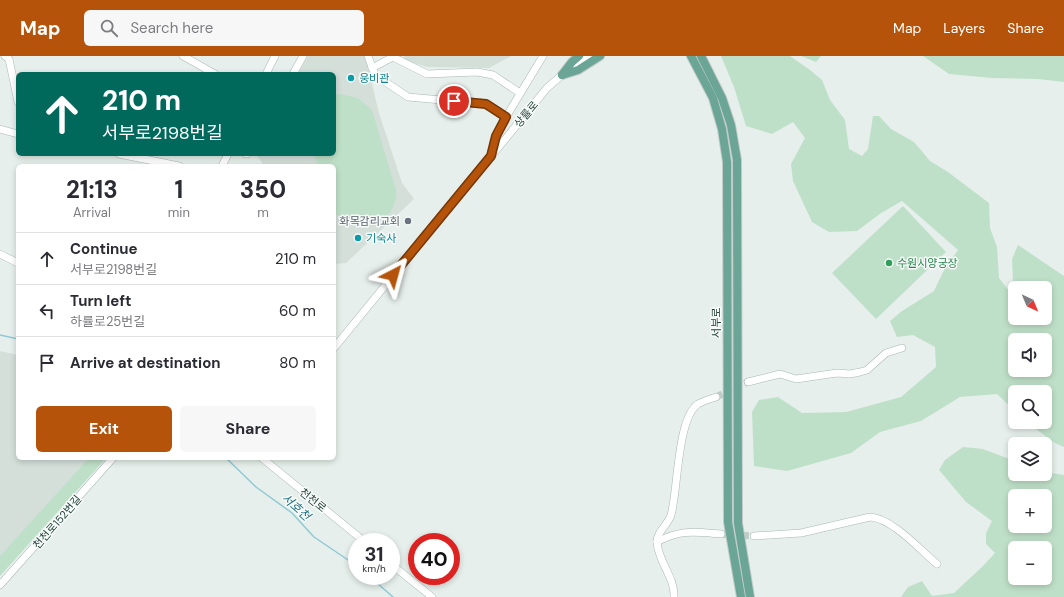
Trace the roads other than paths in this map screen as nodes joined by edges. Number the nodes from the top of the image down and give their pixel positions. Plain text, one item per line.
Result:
1 (5, 56) edge
2 (183, 56) edge
3 (275, 56) edge
4 (302, 56) edge
5 (368, 56) edge
6 (543, 56) edge
7 (579, 56) edge
8 (590, 56) edge
9 (600, 56) edge
10 (691, 56) edge
11 (701, 56) edge
12 (372, 68) junction
13 (211, 72) edge
14 (267, 72) edge
15 (294, 72) edge
16 (562, 75) junction
17 (16, 92) edge
18 (520, 93) junction
19 (506, 117) junction
20 (0, 129) edge
21 (16, 133) edge
22 (129, 156) edge
23 (491, 156) junction
24 (169, 164) edge
25 (0, 254) edge
26 (16, 262) edge
27 (336, 346) edge
28 (902, 348) dead end
29 (748, 382) tunnel mouth
30 (716, 397) tunnel mouth
31 (111, 460) edge
32 (264, 460) edge
33 (353, 533) edge
34 (721, 534) tunnel mouth
35 (754, 536) tunnel mouth
36 (657, 542) junction
37 (937, 564) dead end
38 (400, 571) edge
39 (0, 585) edge
40 (432, 597) edge
41 (674, 597) edge
42 (741, 597) edge
43 (750, 597) edge

1 - 17 street
2 - 13 street
3 - 14 street
4 - 15 street
5 - 12 street
6 - 18 street
7 - 16 main road
8 - 16 street, 상률로
9 - 16 main road
10 - 42 main road, 서부로
11 - 43 main road, 서부로
12 - 18 street
12 - 19 street
16 - 23 street, 상률로
18 - 19 street
19 - 23 street
20 - 21 street
22 - 24 street
23 - 27 street, 상률로
25 - 26 street
28 - 29 street
30 - 36 street
31 - 39 street, 천천로152번길
32 - 33 street, 천천로
34 - 36 street
35 - 37 street
36 - 41 street
38 - 40 street

